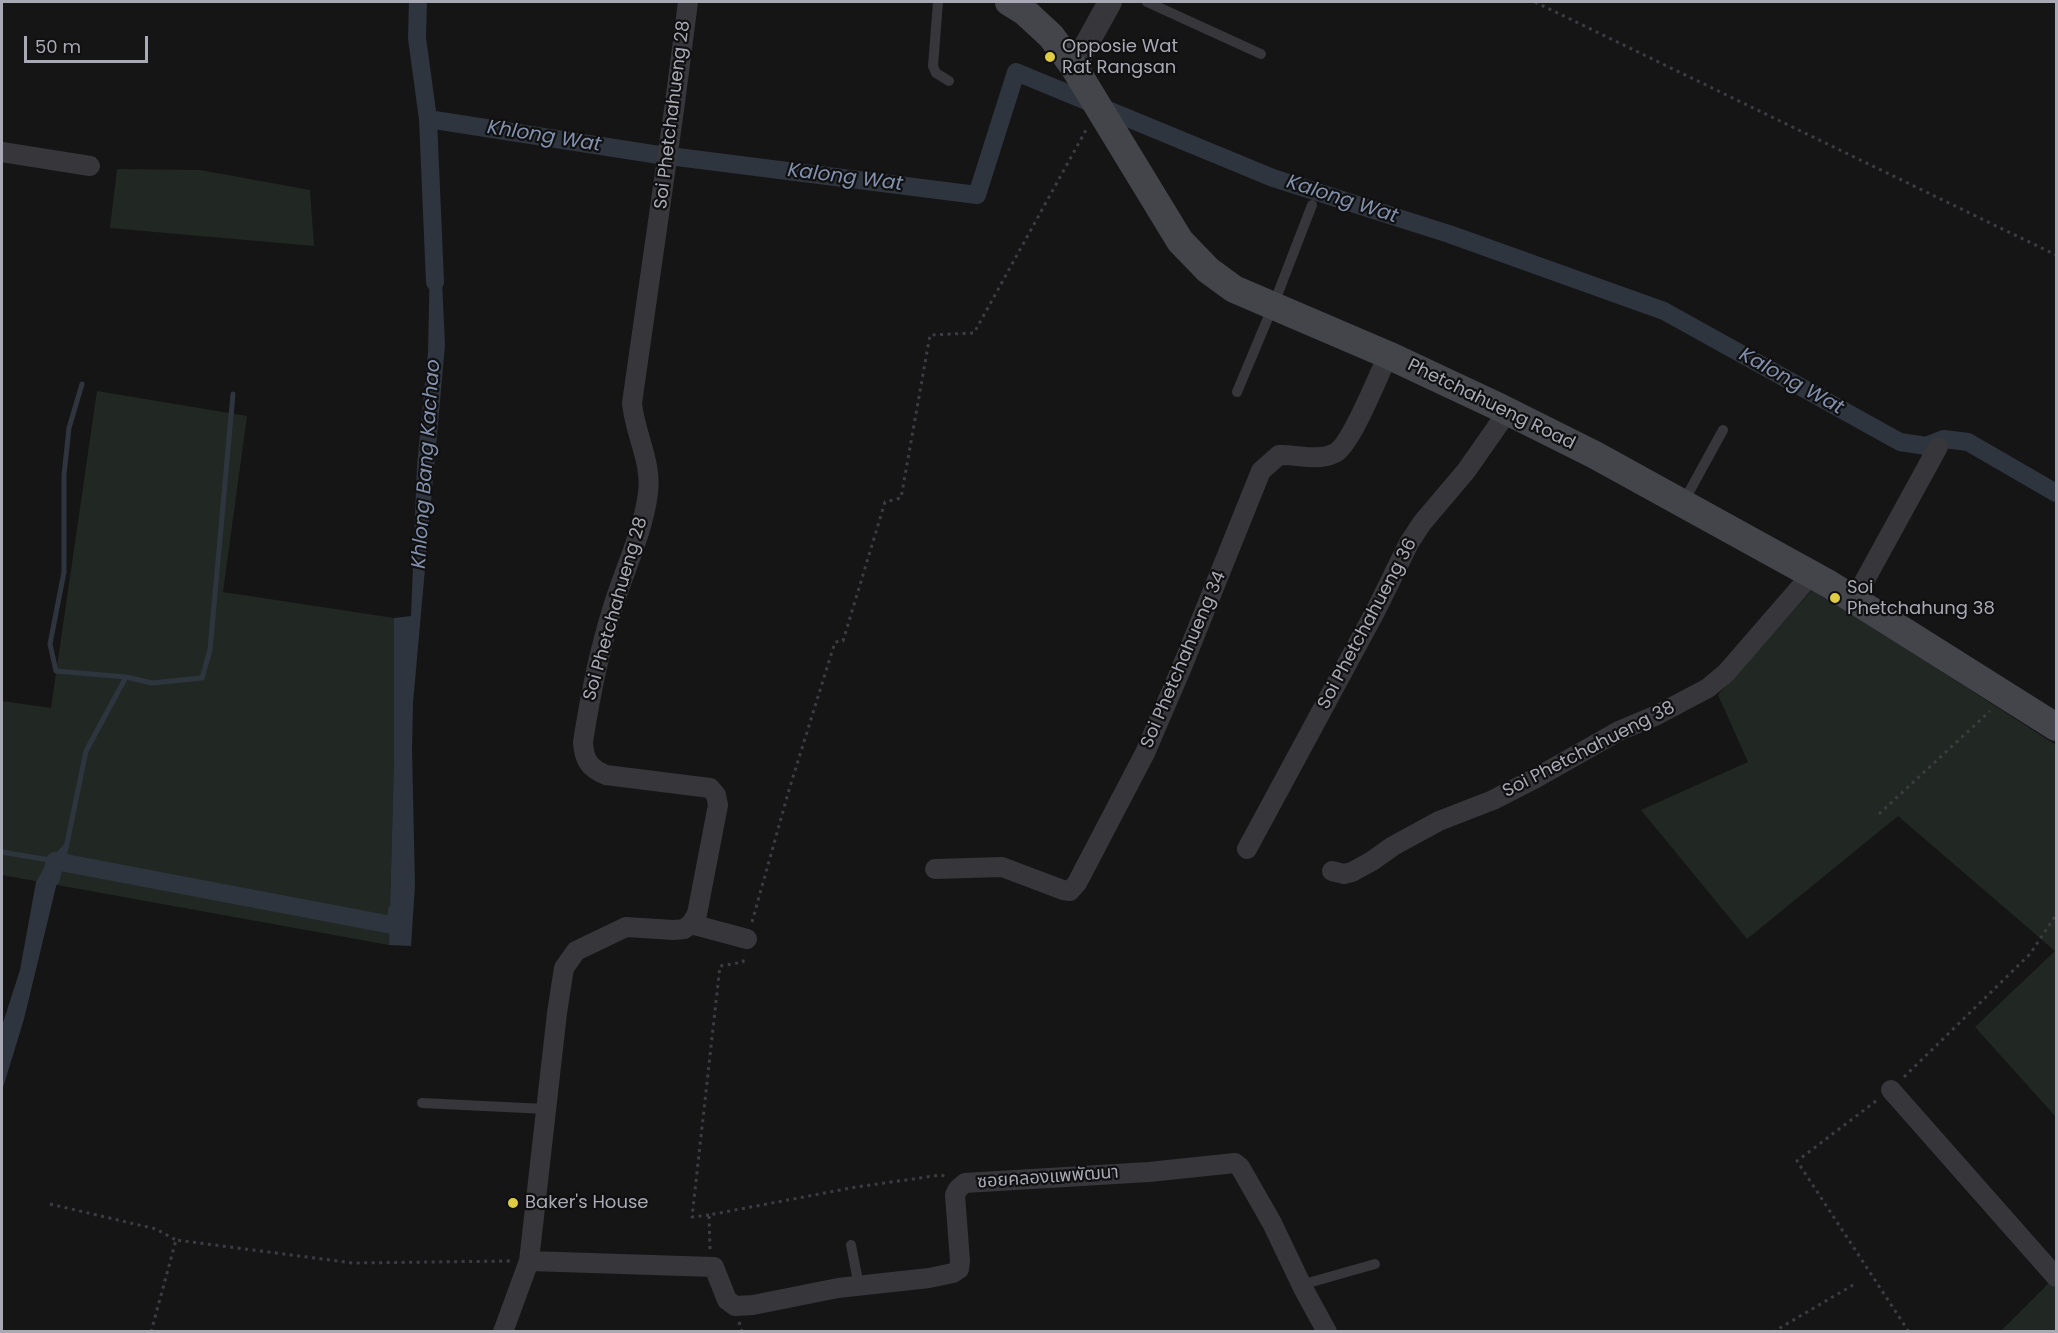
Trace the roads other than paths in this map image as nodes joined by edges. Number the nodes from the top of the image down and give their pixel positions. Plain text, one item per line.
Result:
1 (688, 2) edge
2 (938, 2) edge
3 (1009, 2) edge
4 (1110, 2) edge
5 (1147, 2) edge
6 (1261, 54) dead end
7 (1074, 68) junction
8 (949, 81) dead end
9 (2, 152) edge
10 (90, 166) dead end
11 (1312, 205) dead end
12 (1273, 306) junction
13 (1388, 355) junction
14 (1237, 392) dead end
15 (1508, 411) junction
16 (1723, 430) dead end
17 (1938, 447) dead end
18 (1683, 504) junction
19 (1811, 575) junction
20 (1854, 600) junction
21 (2056, 727) edge
22 (1247, 849) dead end
23 (935, 869) dead end
24 (1332, 871) dead end
25 (691, 924) junction
26 (747, 939) road end
27 (1891, 1090) dead end
28 (422, 1103) dead end
29 (546, 1109) junction
30 (851, 1245) dead end
31 (529, 1261) junction
32 (1375, 1264) dead end
33 (2056, 1277) edge
34 (1301, 1285) junction
35 (859, 1286) junction
36 (503, 1332) edge
37 (1326, 1332) edge

1 - 25 street, Soi Phetchahueng 28
2 - 8 lane
3 - 7 main road, Phetchahueng Road
4 - 7 street
5 - 6 lane
7 - 12 main road, Phetchahueng Road
9 - 10 street
11 - 12 lane
12 - 13 main road, Phetchahueng Road
12 - 14 lane
13 - 15 main road, Phetchahueng Road
13 - 23 street, Soi Phetchahueng 34
15 - 18 main road, Phetchahueng Road
15 - 22 street, Soi Phetchahueng 36
16 - 18 lane
17 - 20 street
18 - 19 main road, Phetchahueng Road
19 - 20 main road, Phetchahueng Road
19 - 24 street, Soi Phetchahueng 38
20 - 21 main road, Phetchahueng Road
25 - 26 street
25 - 29 street
27 - 33 street
28 - 29 lane
29 - 31 street
30 - 35 lane
31 - 35 street, ซอยคลองแพพัฒนา
31 - 36 street
32 - 34 lane
34 - 35 street, ซอยคลองแพพัฒนา
34 - 37 street, ซอยคลองแพพัฒนา

